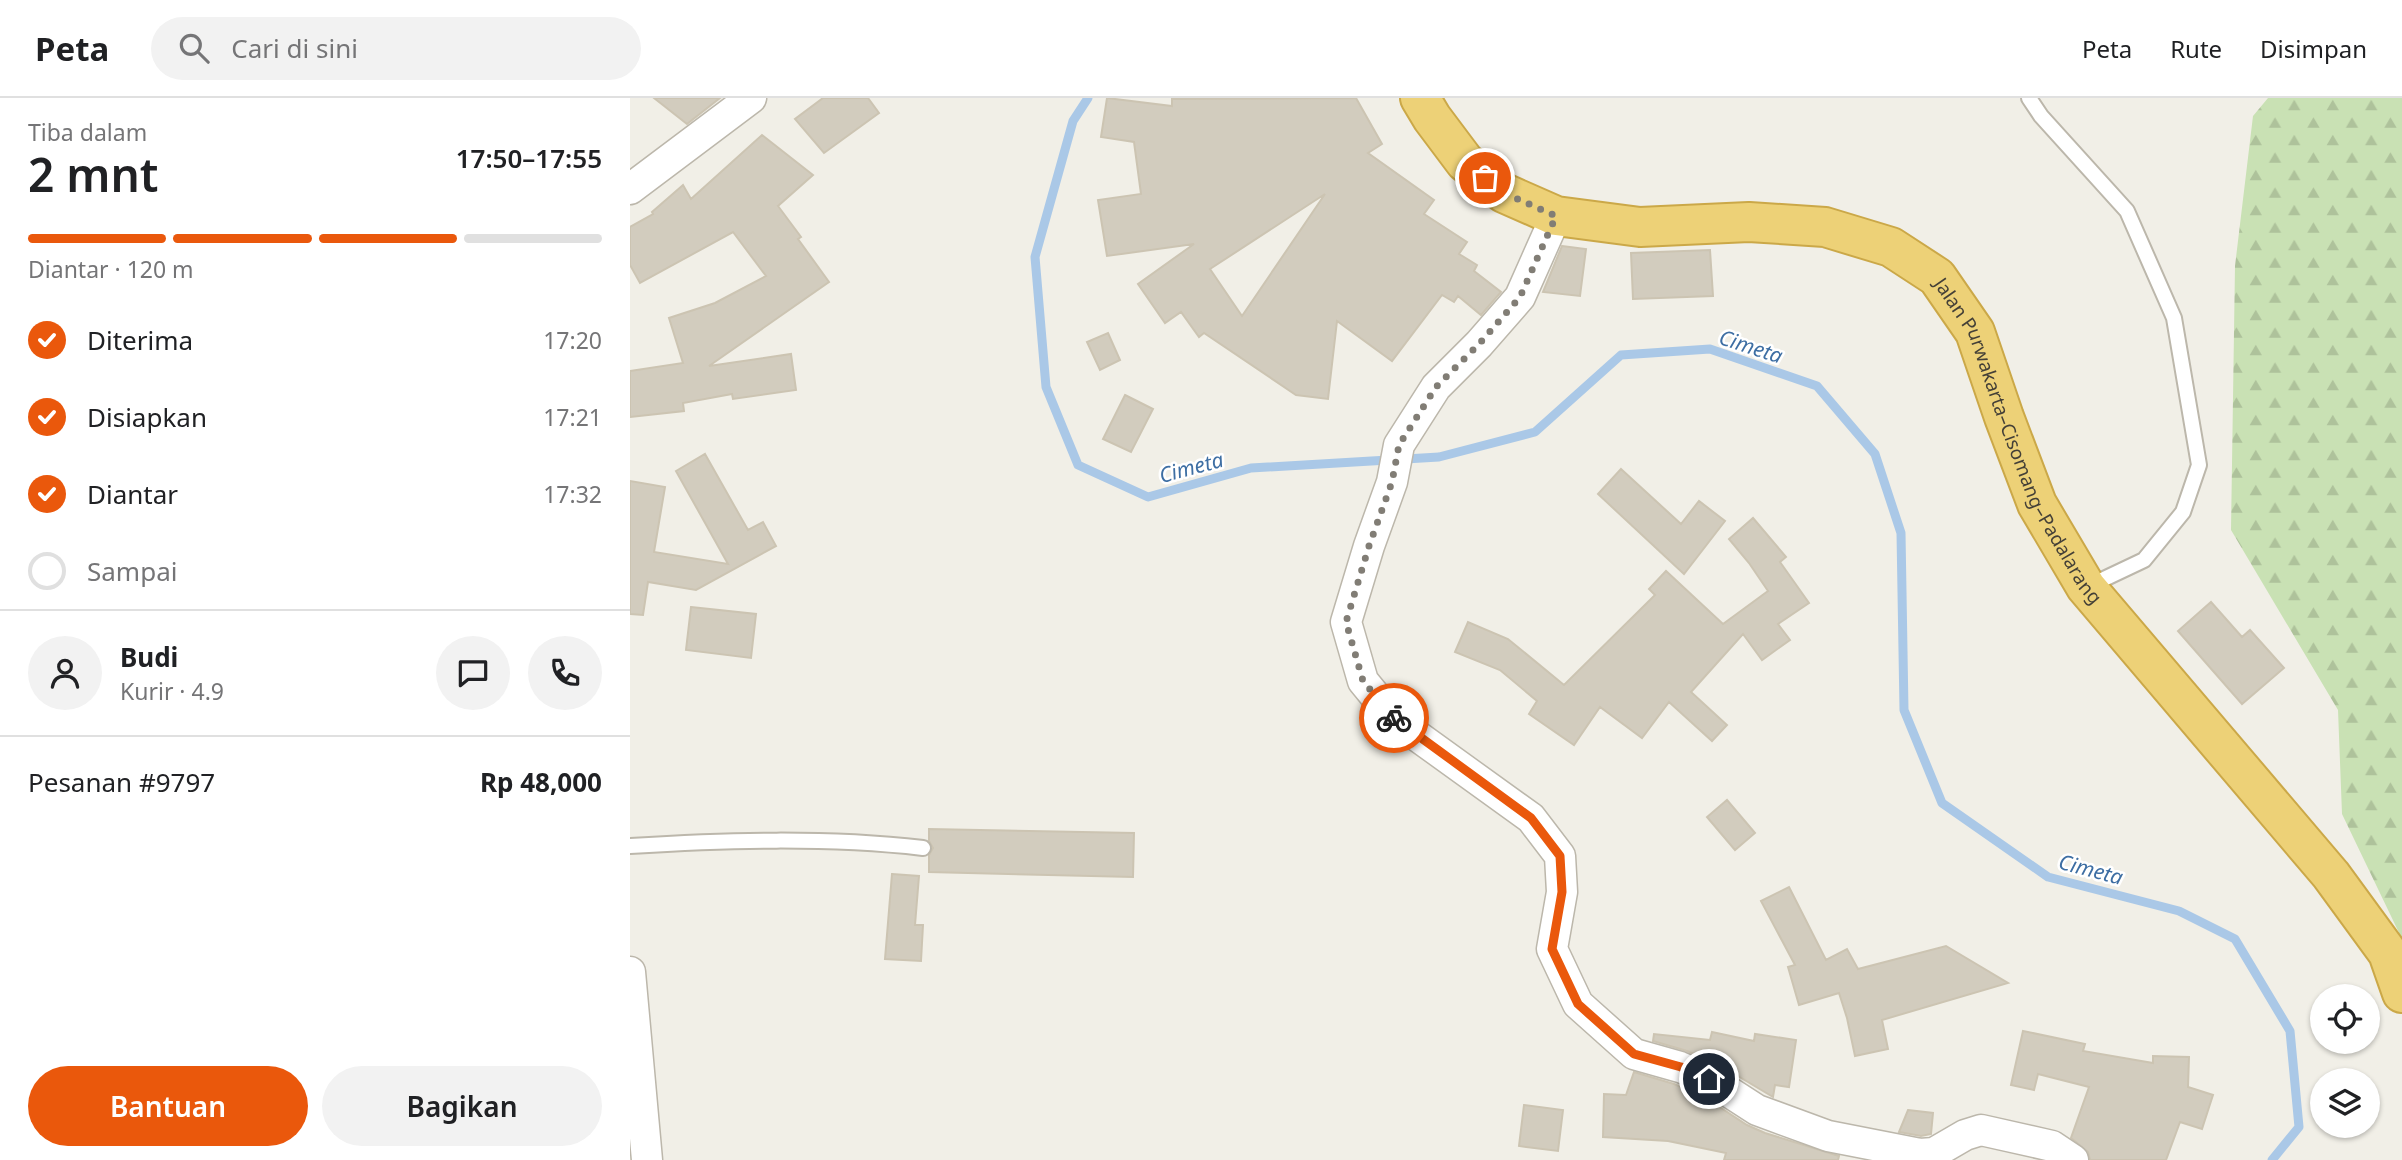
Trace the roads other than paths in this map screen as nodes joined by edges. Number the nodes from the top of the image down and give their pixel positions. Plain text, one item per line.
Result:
1 (751, 98) edge
2 (1420, 98) edge
3 (2029, 98) edge
4 (630, 189) edge
5 (1556, 216) junction
6 (2085, 587) junction
7 (630, 846) edge
8 (923, 848) dead end
9 (630, 972) edge
10 (2402, 993) edge
11 (647, 1160) edge
12 (2073, 1160) edge

1 - 4 street
2 - 5 highway, Jalan Purwakarta–Cisomang–Padalarang
3 - 6 lane
5 - 6 highway, Jalan Purwakarta–Cisomang–Padalarang
5 - 12 street
6 - 10 highway, Jalan Purwakarta–Cisomang–Padalarang
7 - 8 lane
9 - 11 street

